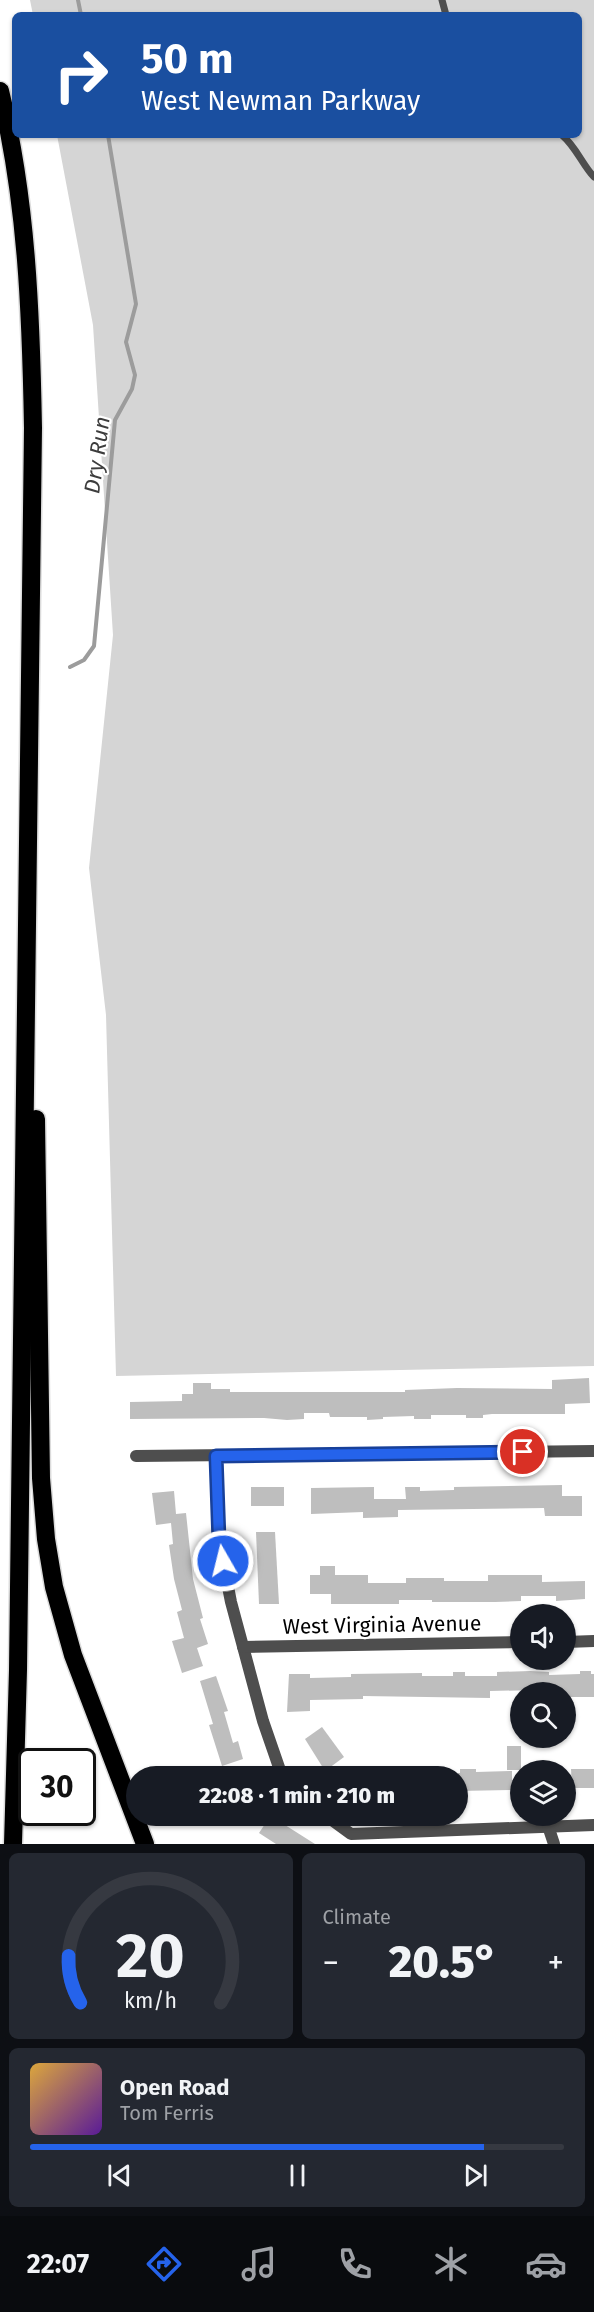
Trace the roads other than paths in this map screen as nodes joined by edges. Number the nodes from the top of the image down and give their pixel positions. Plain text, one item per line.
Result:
1 (0, 91) edge
2 (566, 138) edge
3 (594, 177) edge
4 (29, 835) junction
5 (594, 1451) edge
6 (136, 1456) dead end
7 (216, 1456) junction
8 (594, 1641) edge
9 (510, 1642) edge
10 (576, 1642) edge
11 (243, 1647) junction
12 (278, 1766) edge
13 (576, 1825) edge
14 (594, 1825) edge
15 (340, 1826) edge
16 (548, 1826) joint
17 (13, 1844) edge
18 (145, 1844) edge
19 (554, 1844) edge

1 - 4 highway
2 - 3 lane
4 - 17 highway
4 - 18 highway
5 - 7 street
6 - 7 street
7 - 11 street
8 - 10 street
9 - 11 street, West Virginia Avenue
11 - 12 street
13 - 14 street
15 - 16 street
16 - 19 street

